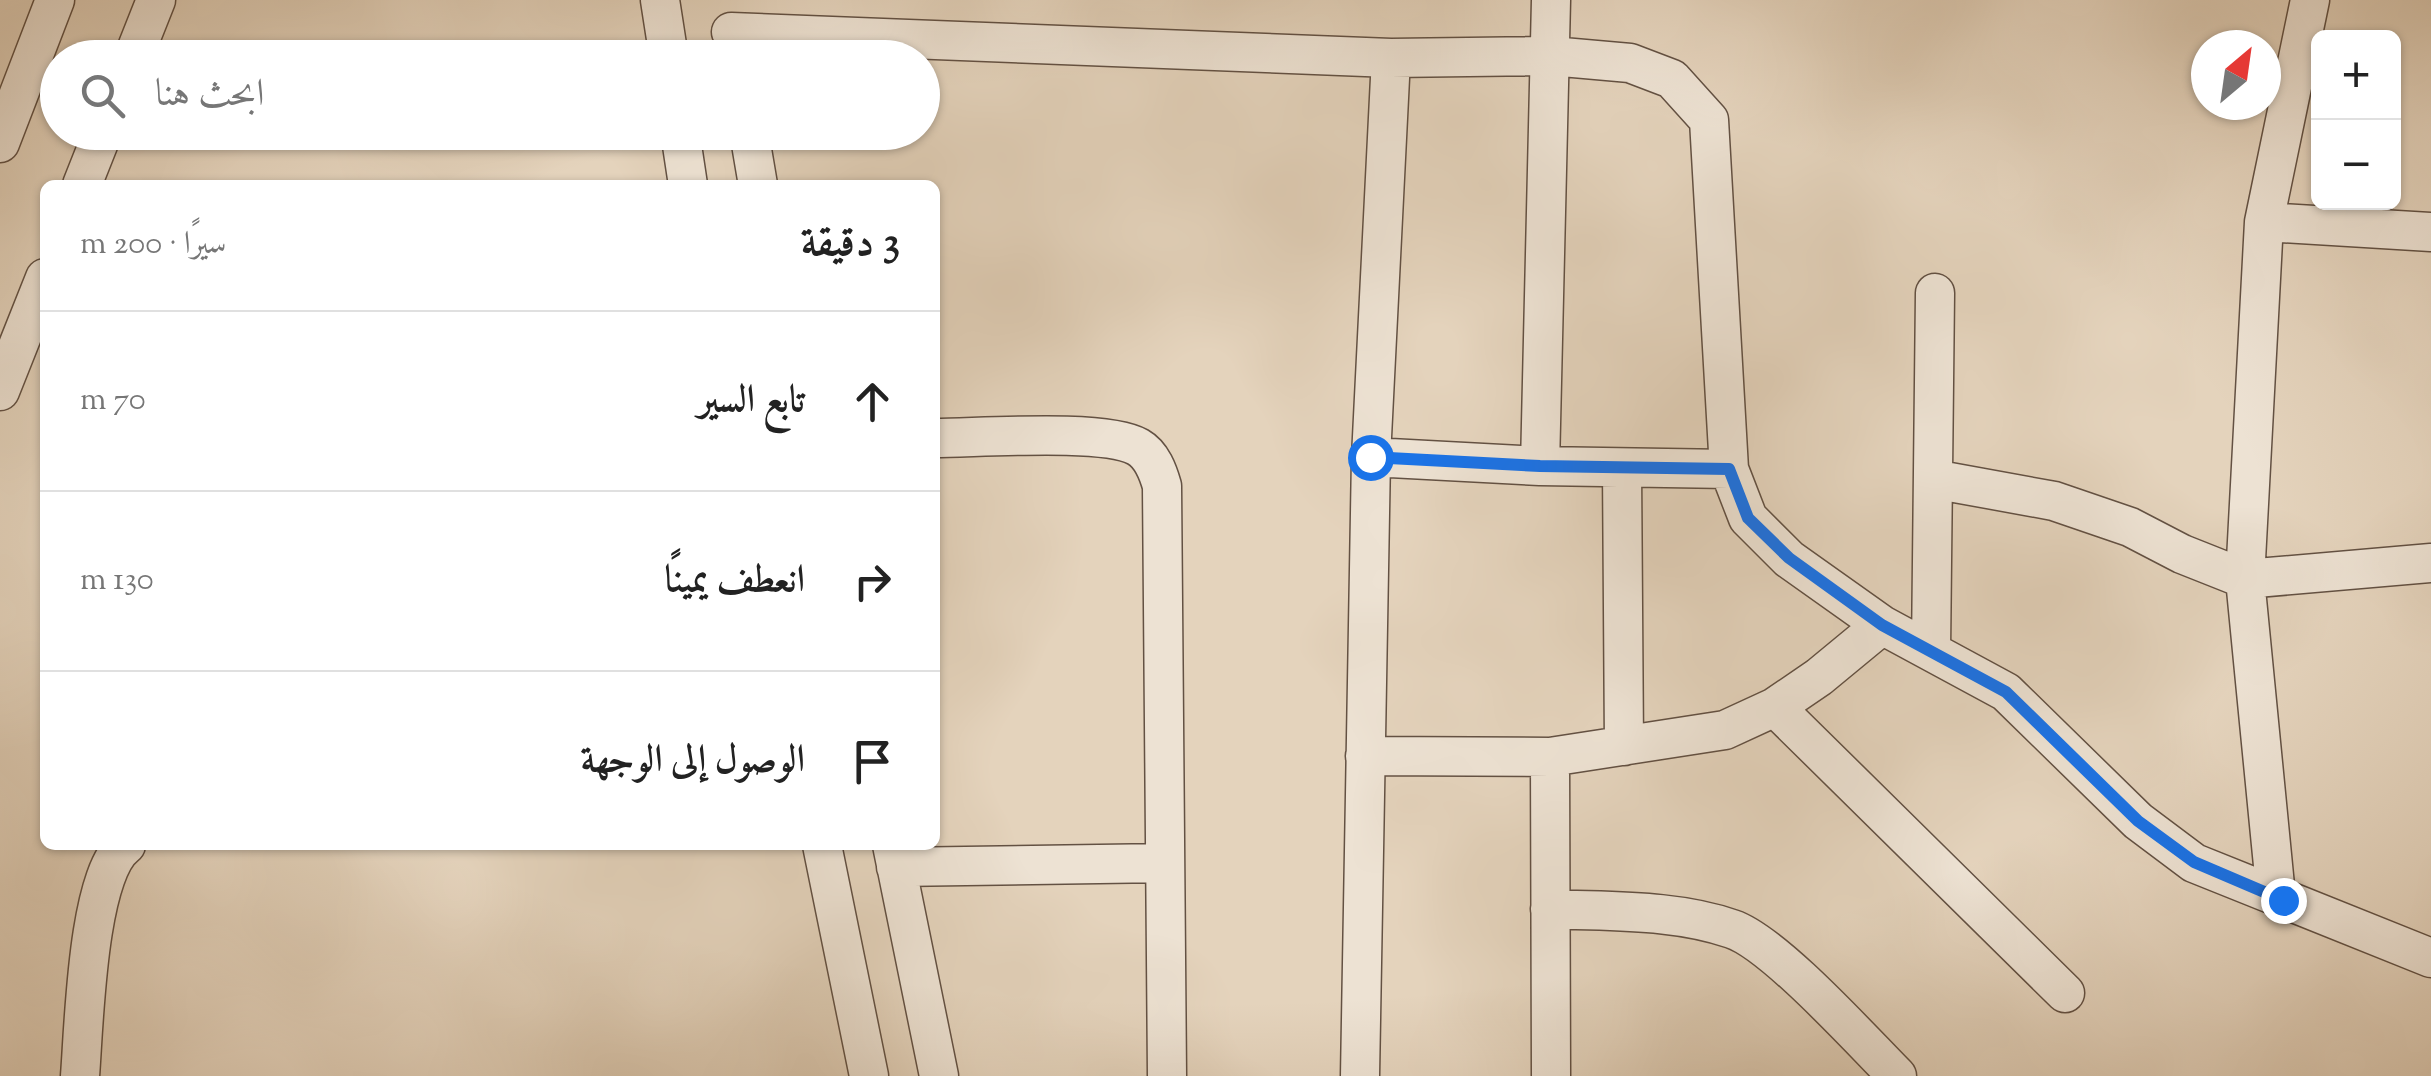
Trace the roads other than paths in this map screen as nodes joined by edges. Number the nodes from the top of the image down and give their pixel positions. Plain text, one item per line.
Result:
1 (55, 0) edge
2 (156, 0) edge
3 (660, 0) edge
4 (1550, 0) edge
5 (2310, 0) edge
6 (731, 30) edge
7 (140, 40) edge
8 (666, 40) edge
9 (1550, 56) junction
10 (1391, 58) junction
11 (0, 144) edge
12 (96, 150) edge
13 (683, 150) edge
14 (752, 150) edge
15 (84, 180) edge
16 (687, 180) edge
17 (757, 180) edge
18 (2264, 222) junction
19 (2431, 232) edge
20 (40, 291) edge
21 (1935, 293) dead end
22 (0, 391) edge
23 (940, 438) edge
24 (1370, 457) junction
25 (1540, 466) junction
26 (1622, 468) junction
27 (1729, 469) junction
28 (1933, 479) junction
29 (2431, 563) edge
30 (2245, 579) junction
31 (1882, 625) junction
32 (1930, 651) junction
33 (1775, 707) junction
34 (1624, 746) junction
35 (1366, 756) junction
36 (1550, 758) junction
37 (118, 850) edge
38 (823, 850) edge
39 (894, 856) edge
40 (1165, 863) junction
41 (2276, 896) junction
42 (1550, 909) junction
43 (2431, 958) edge
44 (2066, 992) dead end
45 (80, 1076) edge
46 (869, 1076) edge
47 (939, 1076) edge
48 (1167, 1076) edge
49 (1360, 1076) edge
50 (1551, 1076) edge
51 (1897, 1076) edge

1 - 11 street
2 - 7 street
3 - 8 street
4 - 9 street
5 - 18 street
6 - 10 street
9 - 10 street
9 - 25 street
9 - 27 street
10 - 24 street
12 - 15 street
13 - 16 street
14 - 17 street
18 - 19 street
18 - 30 street
20 - 22 street
21 - 28 street
23 - 40 street
24 - 25 street
24 - 35 street
25 - 26 street
26 - 27 street
26 - 34 street
27 - 31 street
28 - 30 street
28 - 32 street
29 - 30 street
30 - 41 street
31 - 32 street
31 - 33 street
32 - 41 street
33 - 34 street
33 - 44 street
34 - 36 street
35 - 36 street
35 - 49 street
36 - 42 street
37 - 45 street
38 - 46 street
39 - 40 street
39 - 47 street
40 - 48 street
41 - 43 street
42 - 50 street
42 - 51 street

